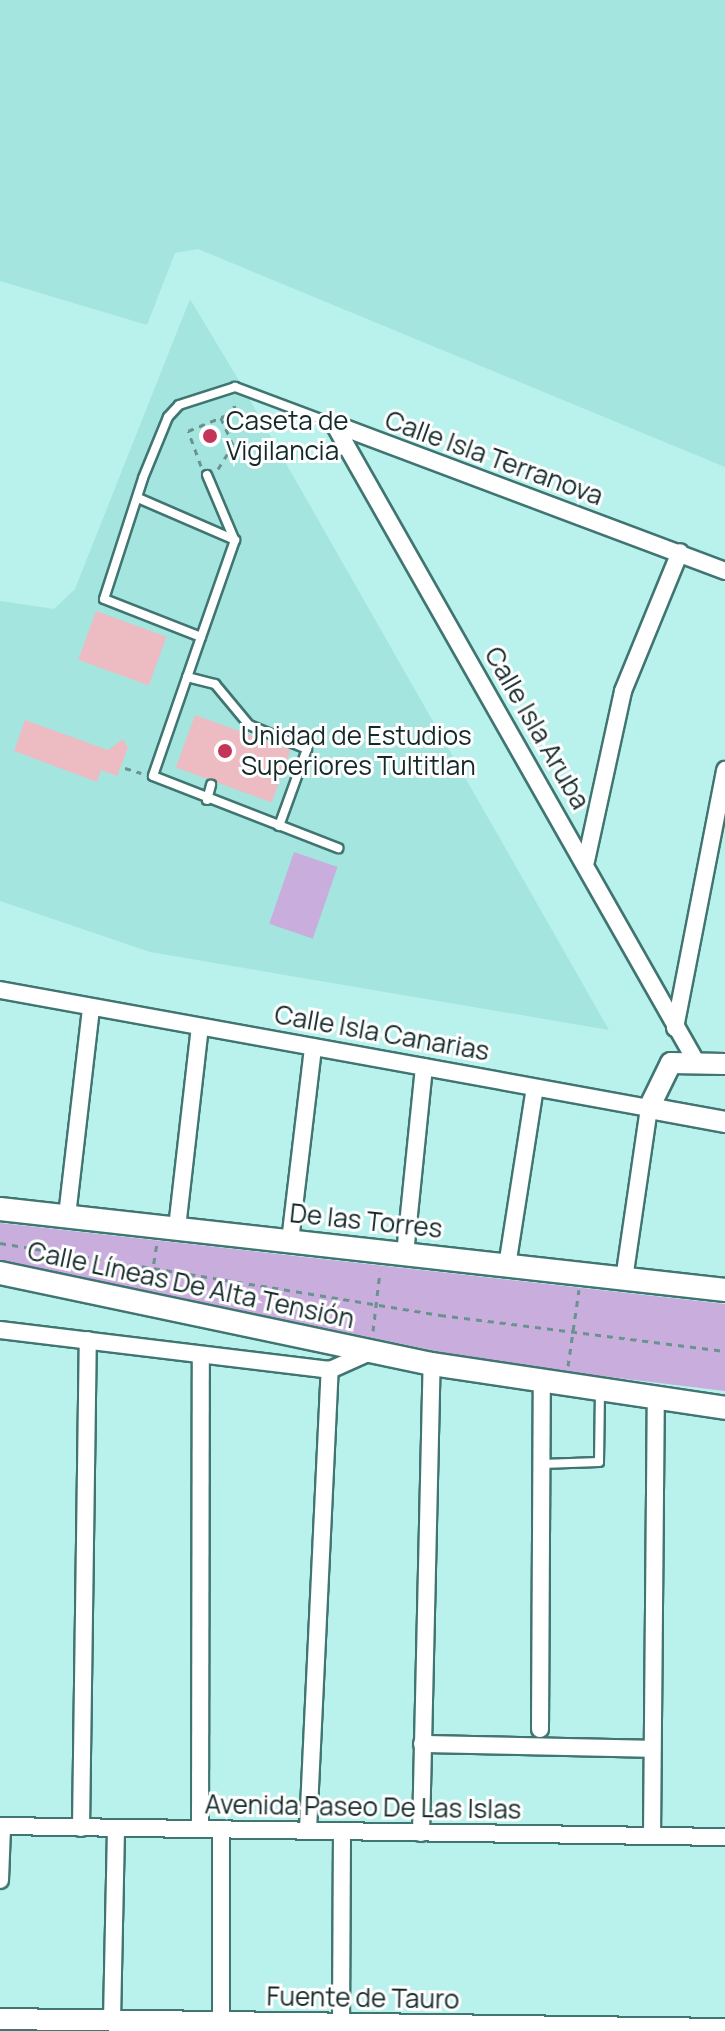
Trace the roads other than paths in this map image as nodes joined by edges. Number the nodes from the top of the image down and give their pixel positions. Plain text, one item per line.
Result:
1 (334, 424) junction
2 (207, 475) road end
3 (138, 498) junction
4 (235, 540) junction
5 (680, 552) junction
6 (725, 571) edge
7 (201, 637) junction
8 (187, 677) junction
9 (725, 770) edge
10 (211, 785) dead end
11 (207, 800) junction
12 (279, 826) junction
13 (309, 837) junction
14 (304, 848) dead end
15 (338, 848) dead end
16 (586, 861) junction
17 (0, 990) edge
18 (91, 1007) junction
19 (200, 1027) junction
20 (675, 1028) junction
21 (313, 1047) junction
22 (694, 1058) junction
23 (725, 1064) edge
24 (424, 1067) junction
25 (535, 1088) junction
26 (649, 1108) junction
27 (725, 1122) edge
28 (0, 1209) edge
29 (67, 1216) junction
30 (168, 1227) junction
31 (290, 1241) junction
32 (394, 1253) junction
33 (507, 1266) junction
34 (0, 1273) edge
35 (624, 1279) junction
36 (725, 1290) edge
37 (0, 1330) edge
38 (88, 1340) junction
39 (370, 1352) junction
40 (201, 1355) junction
41 (432, 1364) junction
42 (330, 1370) junction
43 (542, 1382) junction
44 (600, 1390) junction
45 (656, 1398) junction
46 (725, 1408) edge
47 (542, 1464) junction
48 (540, 1729) dead end
49 (422, 1744) junction
50 (652, 1749) junction
51 (1, 1826) edge
52 (81, 1828) junction
53 (116, 1828) junction
54 (200, 1828) junction
55 (221, 1830) junction
56 (308, 1830) junction
57 (342, 1832) junction
58 (421, 1833) junction
59 (652, 1836) junction
60 (725, 1837) edge
61 (0, 1880) edge
62 (0, 2019) edge
63 (112, 2020) junction
64 (341, 2023) junction
65 (220, 2026) edge
66 (646, 2029) edge
67 (725, 2029) edge

1 - 3 lane, Calle Isla Terranova
1 - 5 street, Calle Isla Terranova
1 - 16 street, Calle Isla Aruba
2 - 4 lane
3 - 4 lane
3 - 7 lane
4 - 7 lane
5 - 6 street, Calle Isla Terranova
5 - 16 street
7 - 8 lane
8 - 11 lane
8 - 12 lane
9 - 20 street
10 - 11 lane
11 - 12 lane
12 - 13 lane
13 - 14 lane
13 - 15 lane
16 - 20 street, Calle Isla Aruba
17 - 18 street, Calle Isla Canarias
18 - 19 street, Calle Isla Canarias
18 - 29 street
19 - 21 street, Calle Isla Canarias
19 - 30 street
20 - 22 street, Calle Isla Aruba
21 - 24 street, Calle Isla Canarias
21 - 31 street
22 - 23 street
22 - 26 street
24 - 25 street, Calle Isla Canarias
24 - 32 street
25 - 26 street, Calle Isla Canarias
25 - 33 street
26 - 27 street
26 - 35 street
28 - 29 main road, De las Torres
29 - 30 main road, De las Torres
30 - 31 main road, De las Torres
31 - 32 main road, De las Torres
32 - 33 main road, De las Torres
33 - 35 main road, De las Torres
34 - 39 main road, Calle Líneas De Alta Tensión
35 - 36 main road, De las Torres
37 - 38 street
38 - 40 street
38 - 52 street
39 - 41 main road, Calle Líneas De Alta Tensión
39 - 42 street, Calle Líneas De Alta Tensión
40 - 42 street
40 - 54 street
41 - 43 main road, Calle Líneas De Alta Tensión
41 - 49 street
42 - 56 street
43 - 44 main road, Calle Líneas De Alta Tensión
43 - 47 street
44 - 45 main road, Calle Líneas De Alta Tensión
44 - 47 lane
45 - 46 main road, Calle Líneas De Alta Tensión
45 - 50 street
47 - 48 street
49 - 50 street
49 - 58 street
50 - 59 street
51 - 52 street, Avenida Paseo De Las Islas
51 - 61 street
52 - 53 street, Avenida Paseo De Las Islas
53 - 54 street, Avenida Paseo De Las Islas
53 - 63 street
54 - 55 street, Avenida Paseo De Las Islas
55 - 56 street, Avenida Paseo De Las Islas
55 - 65 street
56 - 57 street, Avenida Paseo De Las Islas
57 - 58 street, Avenida Paseo De Las Islas
57 - 64 street
58 - 59 street, Avenida Paseo De Las Islas
59 - 60 street, Avenida Paseo De Las Islas
62 - 63 street, Fuente de Tauro
63 - 65 street, Fuente de Tauro
64 - 65 street, Fuente de Tauro
64 - 66 street, Fuente de Tauro
66 - 67 street, Fuente de Tauro

